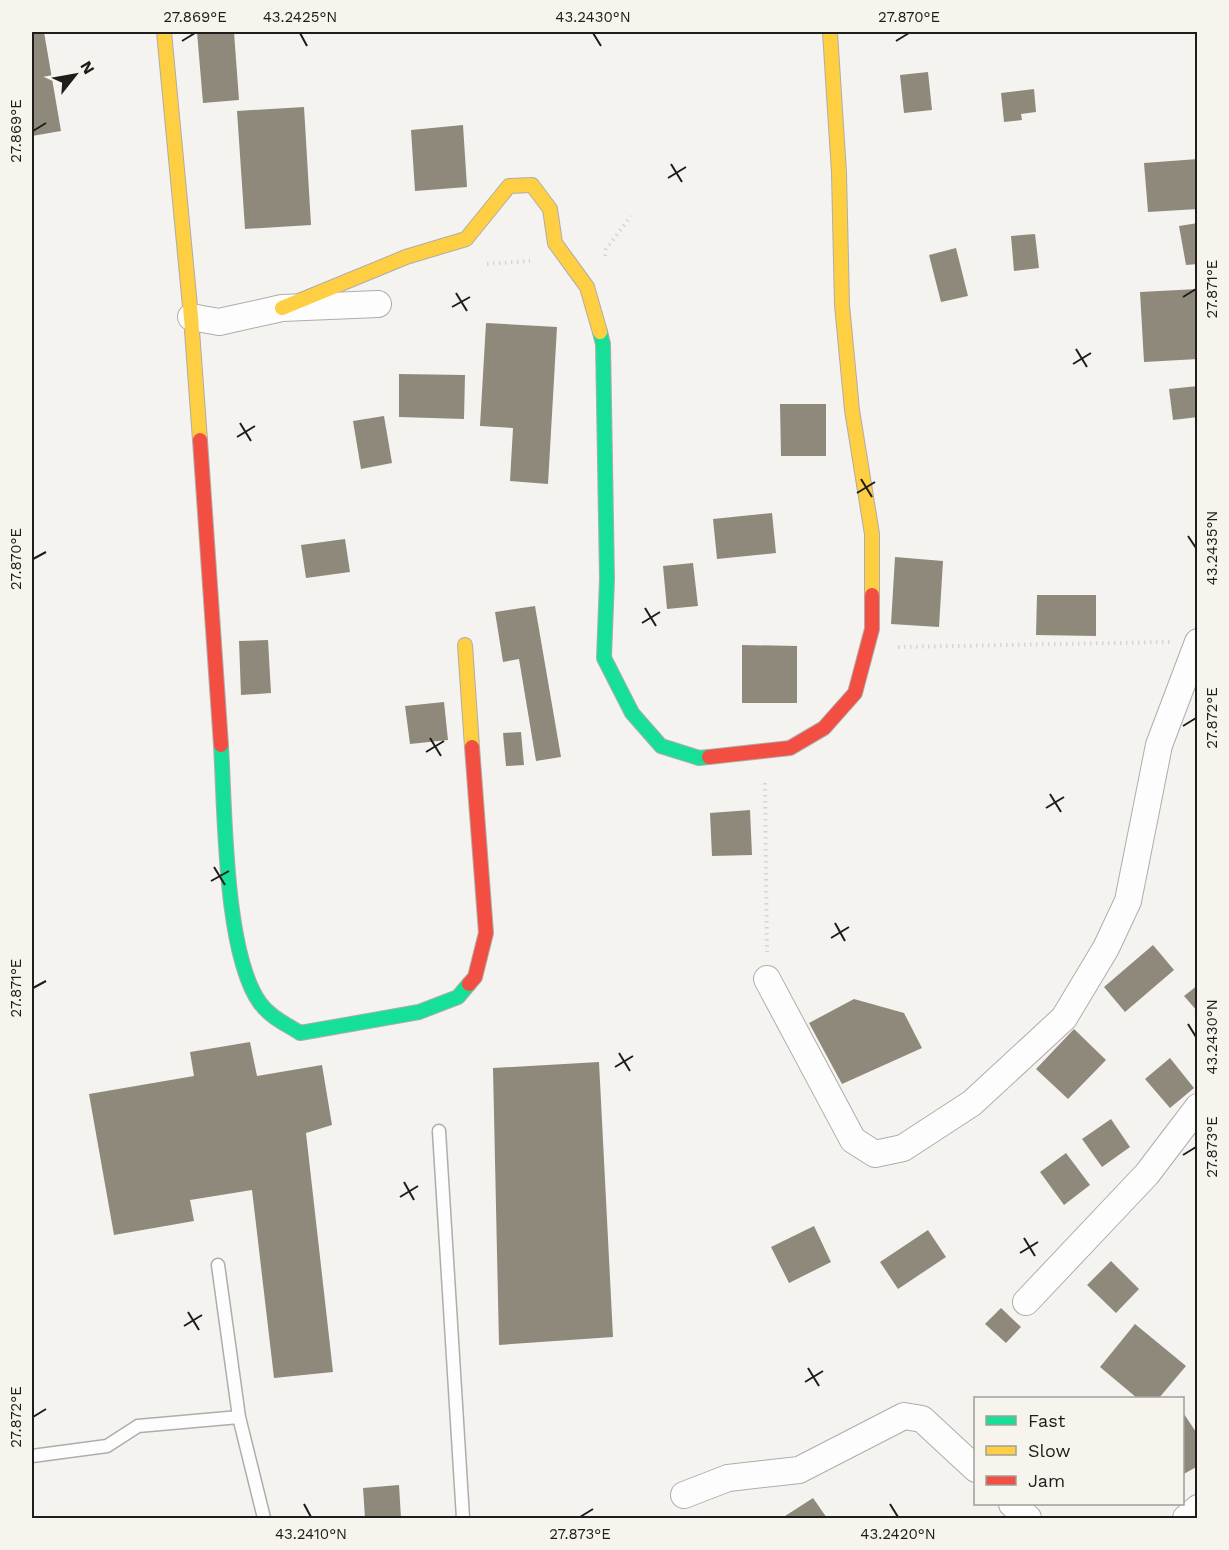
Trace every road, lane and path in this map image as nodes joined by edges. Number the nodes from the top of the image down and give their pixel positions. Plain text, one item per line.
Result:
1 (164, 32) edge
2 (830, 32) edge
3 (378, 304) dead end
4 (282, 308) junction
5 (191, 317) junction
6 (1186, 642) edge
7 (465, 645) dead end
8 (867, 648) junction
9 (765, 752) junction
10 (767, 979) joint
11 (1197, 1107) edge
12 (439, 1131) dead end
13 (218, 1265) dead end
14 (1026, 1302) dead end
15 (239, 1418) junction
16 (32, 1456) edge
17 (974, 1468) edge
18 (684, 1495) dead end
19 (1014, 1505) edge
20 (1197, 1508) edge
21 (264, 1518) edge
22 (463, 1518) edge
23 (1028, 1518) edge
24 (1186, 1518) edge

1 - 5 street
2 - 8 street
3 - 4 street
4 - 5 street
4 - 9 street
5 - 7 street
6 - 8 path
6 - 10 street
8 - 9 street
9 - 10 path
11 - 14 street
12 - 22 lane
13 - 15 lane
15 - 16 lane
15 - 21 lane
17 - 18 street
19 - 23 street
20 - 24 street

